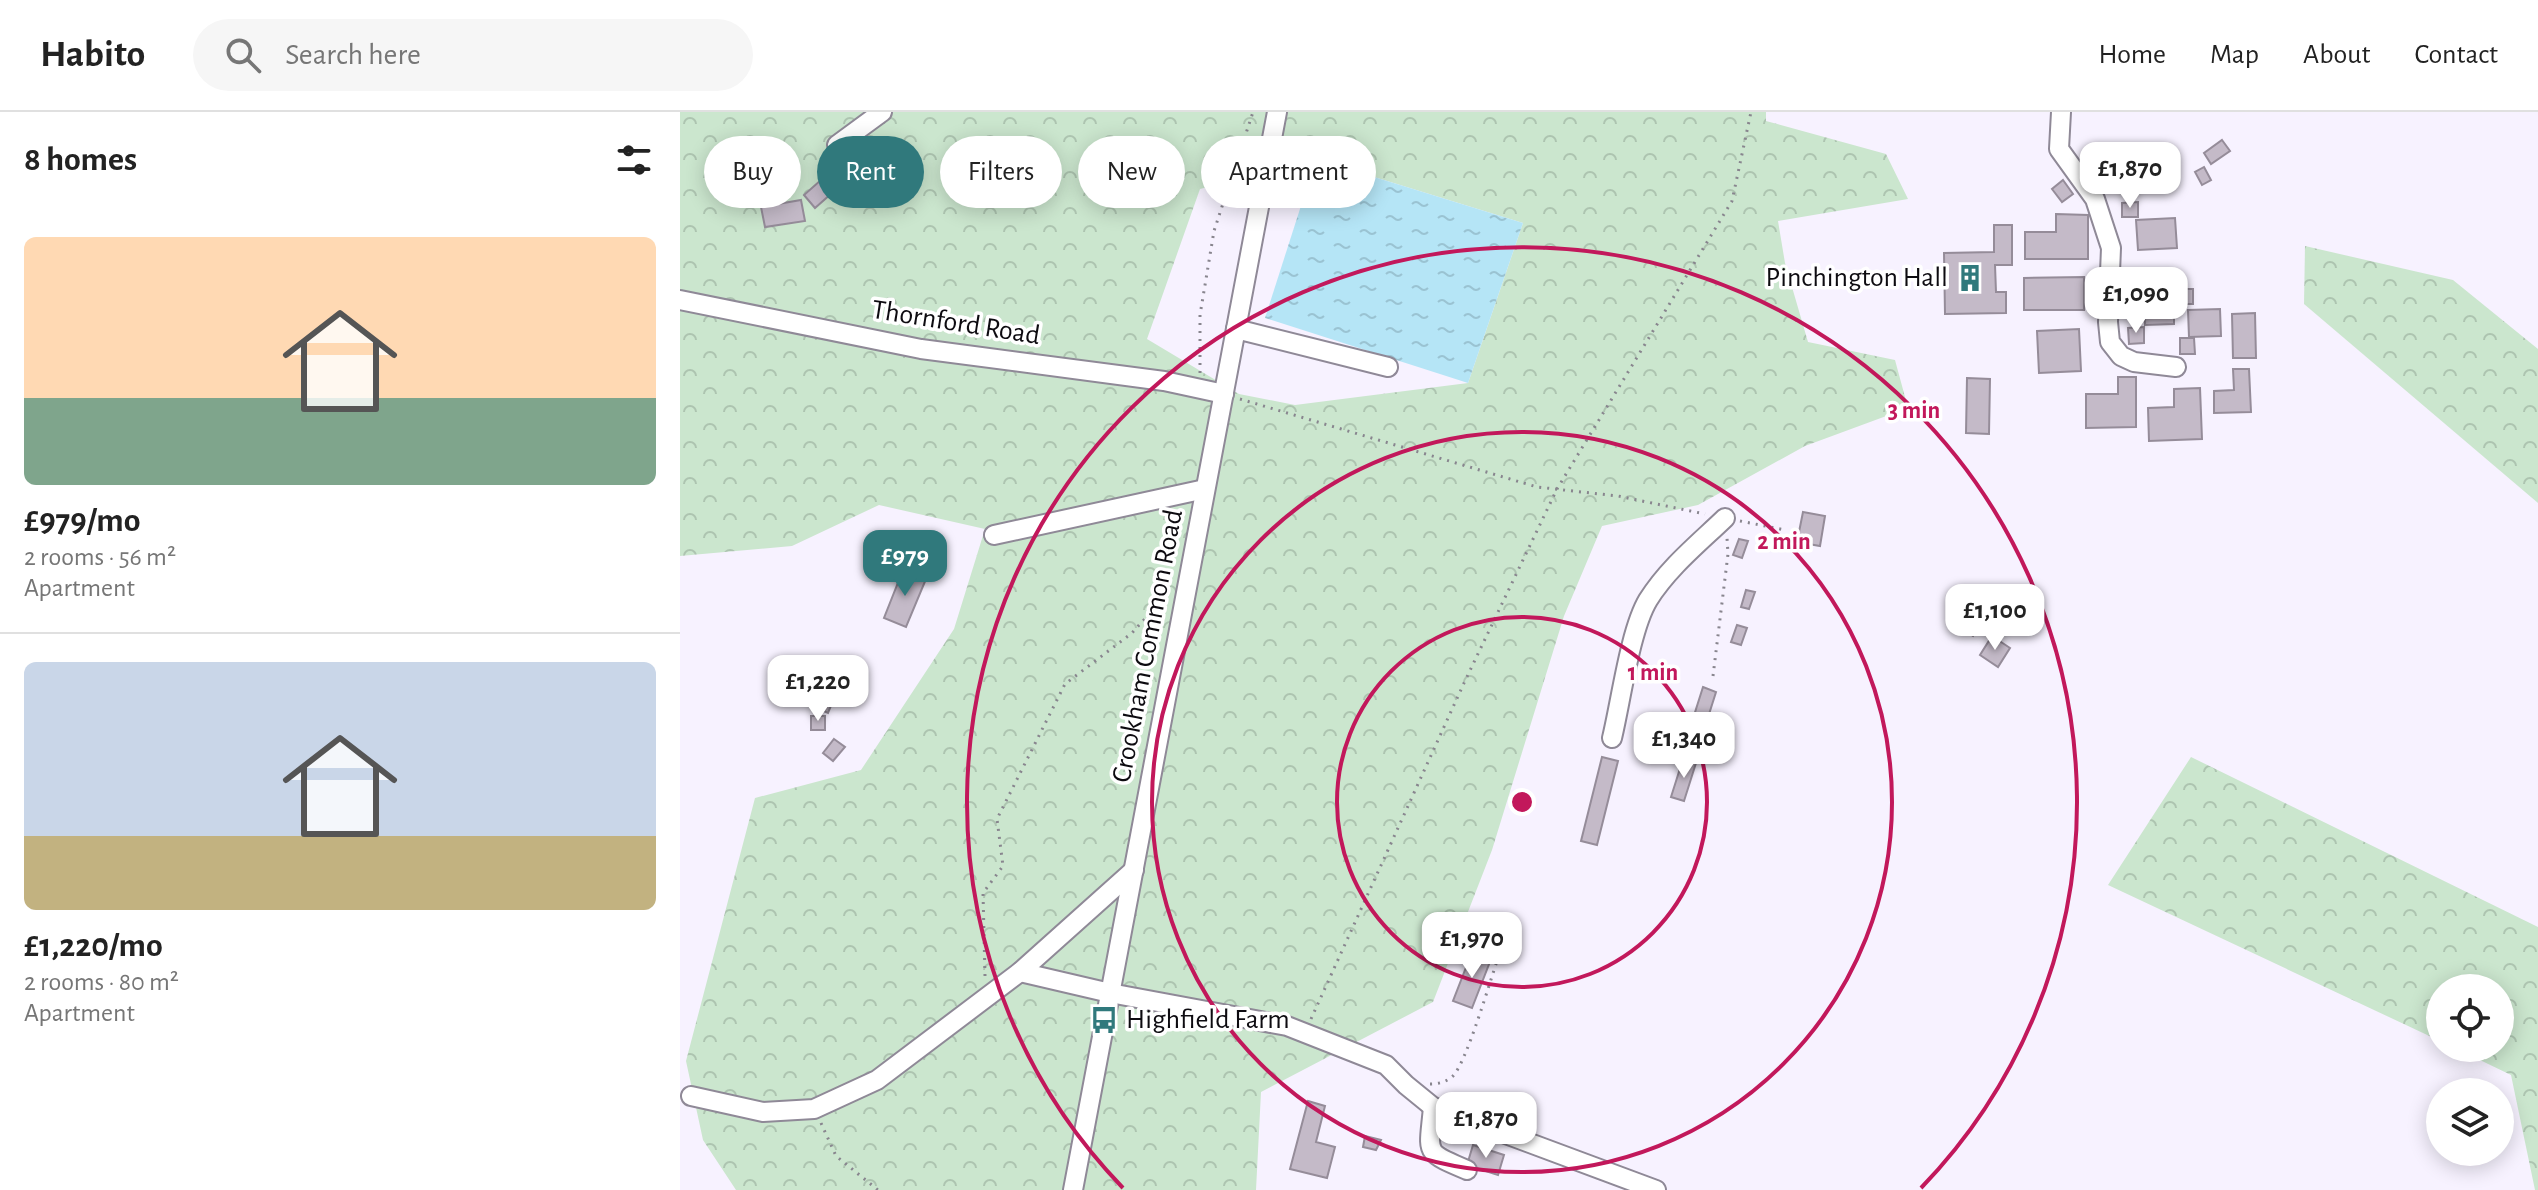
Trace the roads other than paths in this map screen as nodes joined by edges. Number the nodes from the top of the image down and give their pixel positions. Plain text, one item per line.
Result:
1 (882, 112) edge
2 (1277, 112) edge
3 (2061, 112) edge
4 (849, 136) edge
5 (680, 300) edge
6 (1236, 329) junction
7 (1388, 367) dead end
8 (2176, 367) dead end
9 (1224, 394) junction
10 (1205, 489) junction
11 (1725, 518) road end
12 (994, 535) dead end
13 (1612, 738) dead end
14 (1134, 870) junction
15 (1020, 972) junction
16 (1110, 993) junction
17 (691, 1096) dead end
18 (1433, 1107) junction
19 (1467, 1170) dead end
20 (1073, 1190) edge
21 (1656, 1190) edge

1 - 4 street
2 - 6 street, Crookham Common Road
3 - 8 street
5 - 9 street, Thornford Road
6 - 7 street
6 - 9 street, Crookham Common Road
9 - 10 street, Crookham Common Road
10 - 12 street
10 - 14 street, Crookham Common Road
11 - 13 street
14 - 15 street
14 - 16 street, Crookham Common Road
15 - 16 street
15 - 17 street
16 - 18 street
16 - 20 street, Crookham Common Road
18 - 19 street
18 - 21 street

